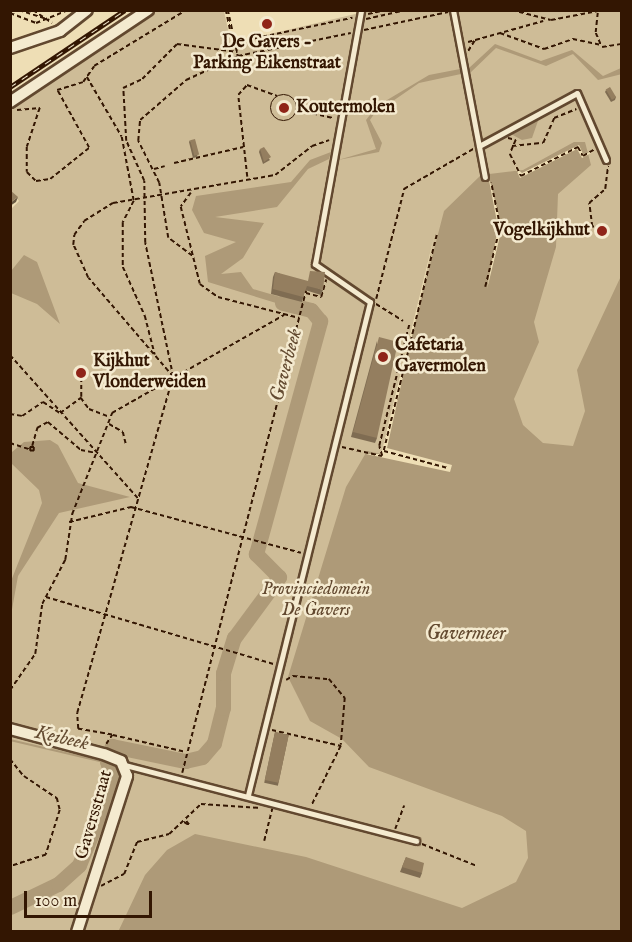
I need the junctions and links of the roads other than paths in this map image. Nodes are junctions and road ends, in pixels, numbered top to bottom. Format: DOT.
graph roads {
  1 [pos="87,10"];
  2 [pos="148,10"];
  3 [pos="453,11"];
  4 [pos="359,14"];
  5 [pos="10,48"];
  6 [pos="10,102"];
  7 [pos="479,146"];
  8 [pos="606,160"];
  9 [pos="488,176"];
  10 [pos="10,729"];
  11 [pos="125,765"];
  12 [pos="248,795"];
  13 [pos="416,841"];
  14 [pos="77,932"];
  1 -- 5 [label="street"];
  2 -- 6 [label="street"];
  3 -- 7 [label="lane"];
  4 -- 12 [label="lane"];
  7 -- 8 [label="lane"];
  7 -- 9 [label="lane"];
  10 -- 11 [label="street, Gaversstraat"];
  11 -- 12 [label="lane"];
  11 -- 14 [label="street, Gaversstraat"];
  12 -- 13 [label="lane"];
}
